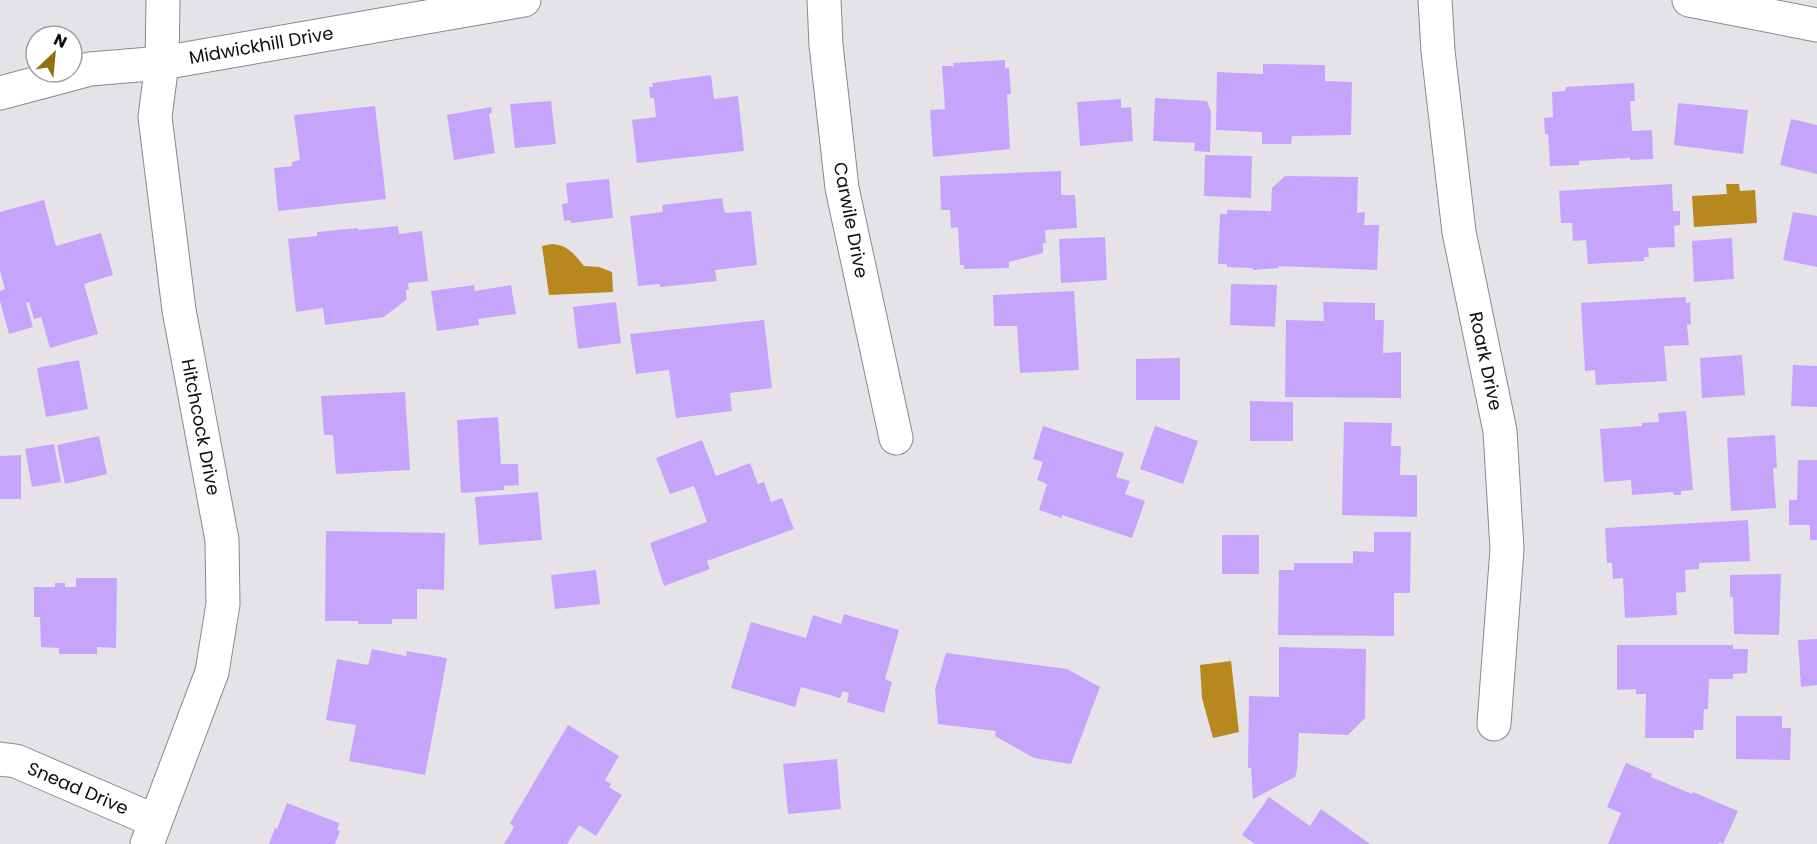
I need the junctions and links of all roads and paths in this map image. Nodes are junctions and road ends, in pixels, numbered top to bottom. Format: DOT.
graph roads {
  1 [pos="163,0"];
  2 [pos="524,0"];
  3 [pos="824,0"];
  4 [pos="1435,0"];
  5 [pos="1689,0"];
  6 [pos="1817,25"];
  7 [pos="162,63"];
  8 [pos="0,93"];
  9 [pos="896,438"];
  10 [pos="1494,723"];
  11 [pos="0,759"];
  12 [pos="151,832"];
  1 -- 7 [label="street, Hitchcock Drive"];
  2 -- 7 [label="street, Midwickhill Drive"];
  3 -- 9 [label="street, Carwile Drive"];
  4 -- 10 [label="street, Roark Drive"];
  5 -- 6 [label="street"];
  7 -- 8 [label="street, Midwickhill Drive"];
  7 -- 12 [label="street, Hitchcock Drive"];
  11 -- 12 [label="street, Snead Drive"];
}
